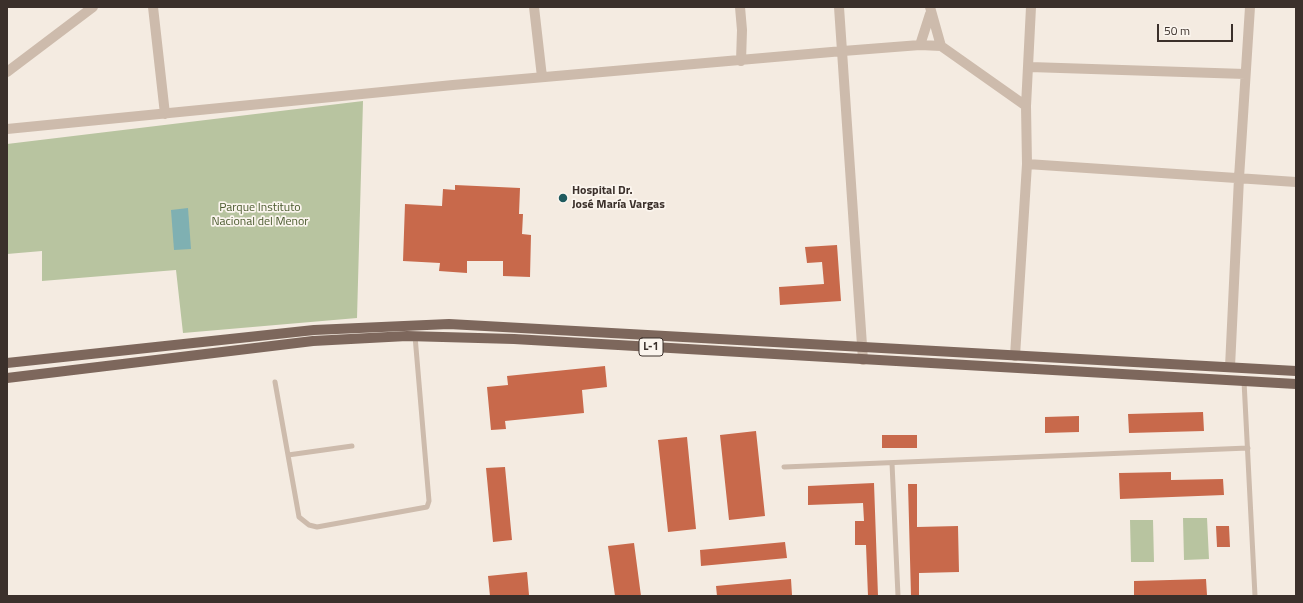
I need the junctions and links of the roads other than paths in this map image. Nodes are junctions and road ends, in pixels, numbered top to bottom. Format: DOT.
graph roads {
  1 [pos="94,7"];
  2 [pos="153,7"];
  3 [pos="534,7"];
  4 [pos="740,7"];
  5 [pos="839,7"];
  6 [pos="1031,7"];
  7 [pos="1250,7"];
  8 [pos="930,11"];
  9 [pos="920,44"];
  10 [pos="941,46"];
  11 [pos="844,51"];
  12 [pos="741,61"];
  13 [pos="1030,66"];
  14 [pos="7,72"];
  15 [pos="1245,74"];
  16 [pos="542,78"];
  17 [pos="1026,106"];
  18 [pos="165,114"];
  19 [pos="7,129"];
  20 [pos="1027,164"];
  21 [pos="1238,178"];
  22 [pos="1296,182"];
  23 [pos="415,336"];
  24 [pos="862,346"];
  25 [pos="1015,356"];
  26 [pos="863,360"];
  27 [pos="7,363"];
  28 [pos="1230,366"];
  29 [pos="1296,371"];
  30 [pos="7,378"];
  31 [pos="1244,381"];
  32 [pos="275,382"];
  33 [pos="1296,384"];
  34 [pos="352,446"];
  35 [pos="1248,448"];
  36 [pos="288,455"];
  37 [pos="892,463"];
  38 [pos="784,468"];
  39 [pos="898,596"];
  40 [pos="1255,596"];
  1 -- 14 [label="street"];
  2 -- 18 [label="street"];
  3 -- 16 [label="street"];
  4 -- 12 [label="street"];
  5 -- 11 [label="street"];
  6 -- 13 [label="street"];
  7 -- 15 [label="street"];
  8 -- 9 [label="street"];
  8 -- 10 [label="street"];
  9 -- 10 [label="street"];
  9 -- 11 [label="street"];
  10 -- 17 [label="street"];
  11 -- 12 [label="street"];
  11 -- 24 [label="street"];
  12 -- 16 [label="street"];
  13 -- 15 [label="street"];
  13 -- 17 [label="street"];
  15 -- 21 [label="street"];
  16 -- 18 [label="street"];
  17 -- 20 [label="street"];
  18 -- 19 [label="street"];
  20 -- 21 [label="street"];
  20 -- 25 [label="street"];
  21 -- 22 [label="street"];
  21 -- 28 [label="street"];
  23 -- 26 [label="main road, L-1"];
  23 -- 30 [label="main road, L-1"];
  23 -- 36 [label="lane"];
  24 -- 25 [label="main road, L-1"];
  24 -- 26 [label="street"];
  24 -- 27 [label="main road, L-1"];
  25 -- 28 [label="main road, L-1"];
  26 -- 31 [label="main road, L-1"];
  28 -- 29 [label="main road, L-1"];
  31 -- 33 [label="main road, L-1"];
  31 -- 35 [label="lane"];
  32 -- 36 [label="lane"];
  34 -- 36 [label="lane"];
  35 -- 37 [label="lane"];
  35 -- 40 [label="lane"];
  37 -- 38 [label="lane"];
  37 -- 39 [label="lane"];
}
